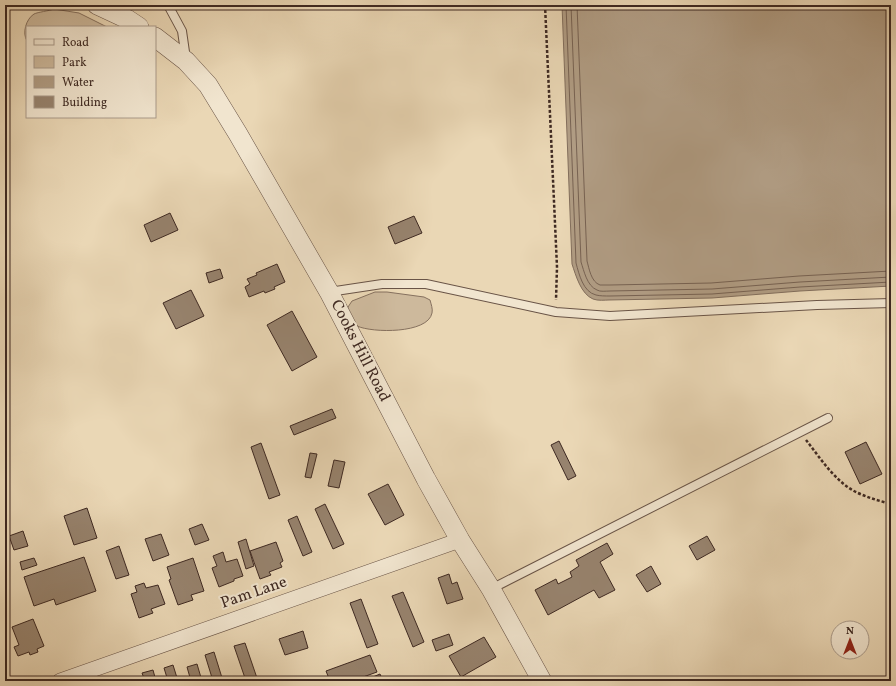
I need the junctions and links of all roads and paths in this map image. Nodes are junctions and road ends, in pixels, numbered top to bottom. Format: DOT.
graph roads {
  1 [pos="97,5"];
  2 [pos="168,5"];
  3 [pos="545,5"];
  4 [pos="138,26"];
  5 [pos="156,38"];
  6 [pos="186,61"];
  7 [pos="329,292"];
  8 [pos="891,303"];
  9 [pos="556,312"];
  10 [pos="828,418"];
  11 [pos="800,432"];
  12 [pos="891,504"];
  13 [pos="460,540"];
  14 [pos="491,589"];
  15 [pos="60,681"];
  16 [pos="542,681"];
  1 -- 4 [label="street"];
  2 -- 6 [label="lane"];
  3 -- 9 [label="path"];
  5 -- 6 [label="street, Cooks Hill Road"];
  6 -- 7 [label="street, Cooks Hill Road"];
  7 -- 9 [label="lane"];
  7 -- 13 [label="street, Cooks Hill Road"];
  8 -- 9 [label="lane"];
  10 -- 11 [label="lane"];
  11 -- 12 [label="path"];
  11 -- 14 [label="lane"];
  13 -- 14 [label="street, Cooks Hill Road"];
  13 -- 15 [label="street, Pam Lane"];
  14 -- 16 [label="street, Cooks Hill Road"];
}
